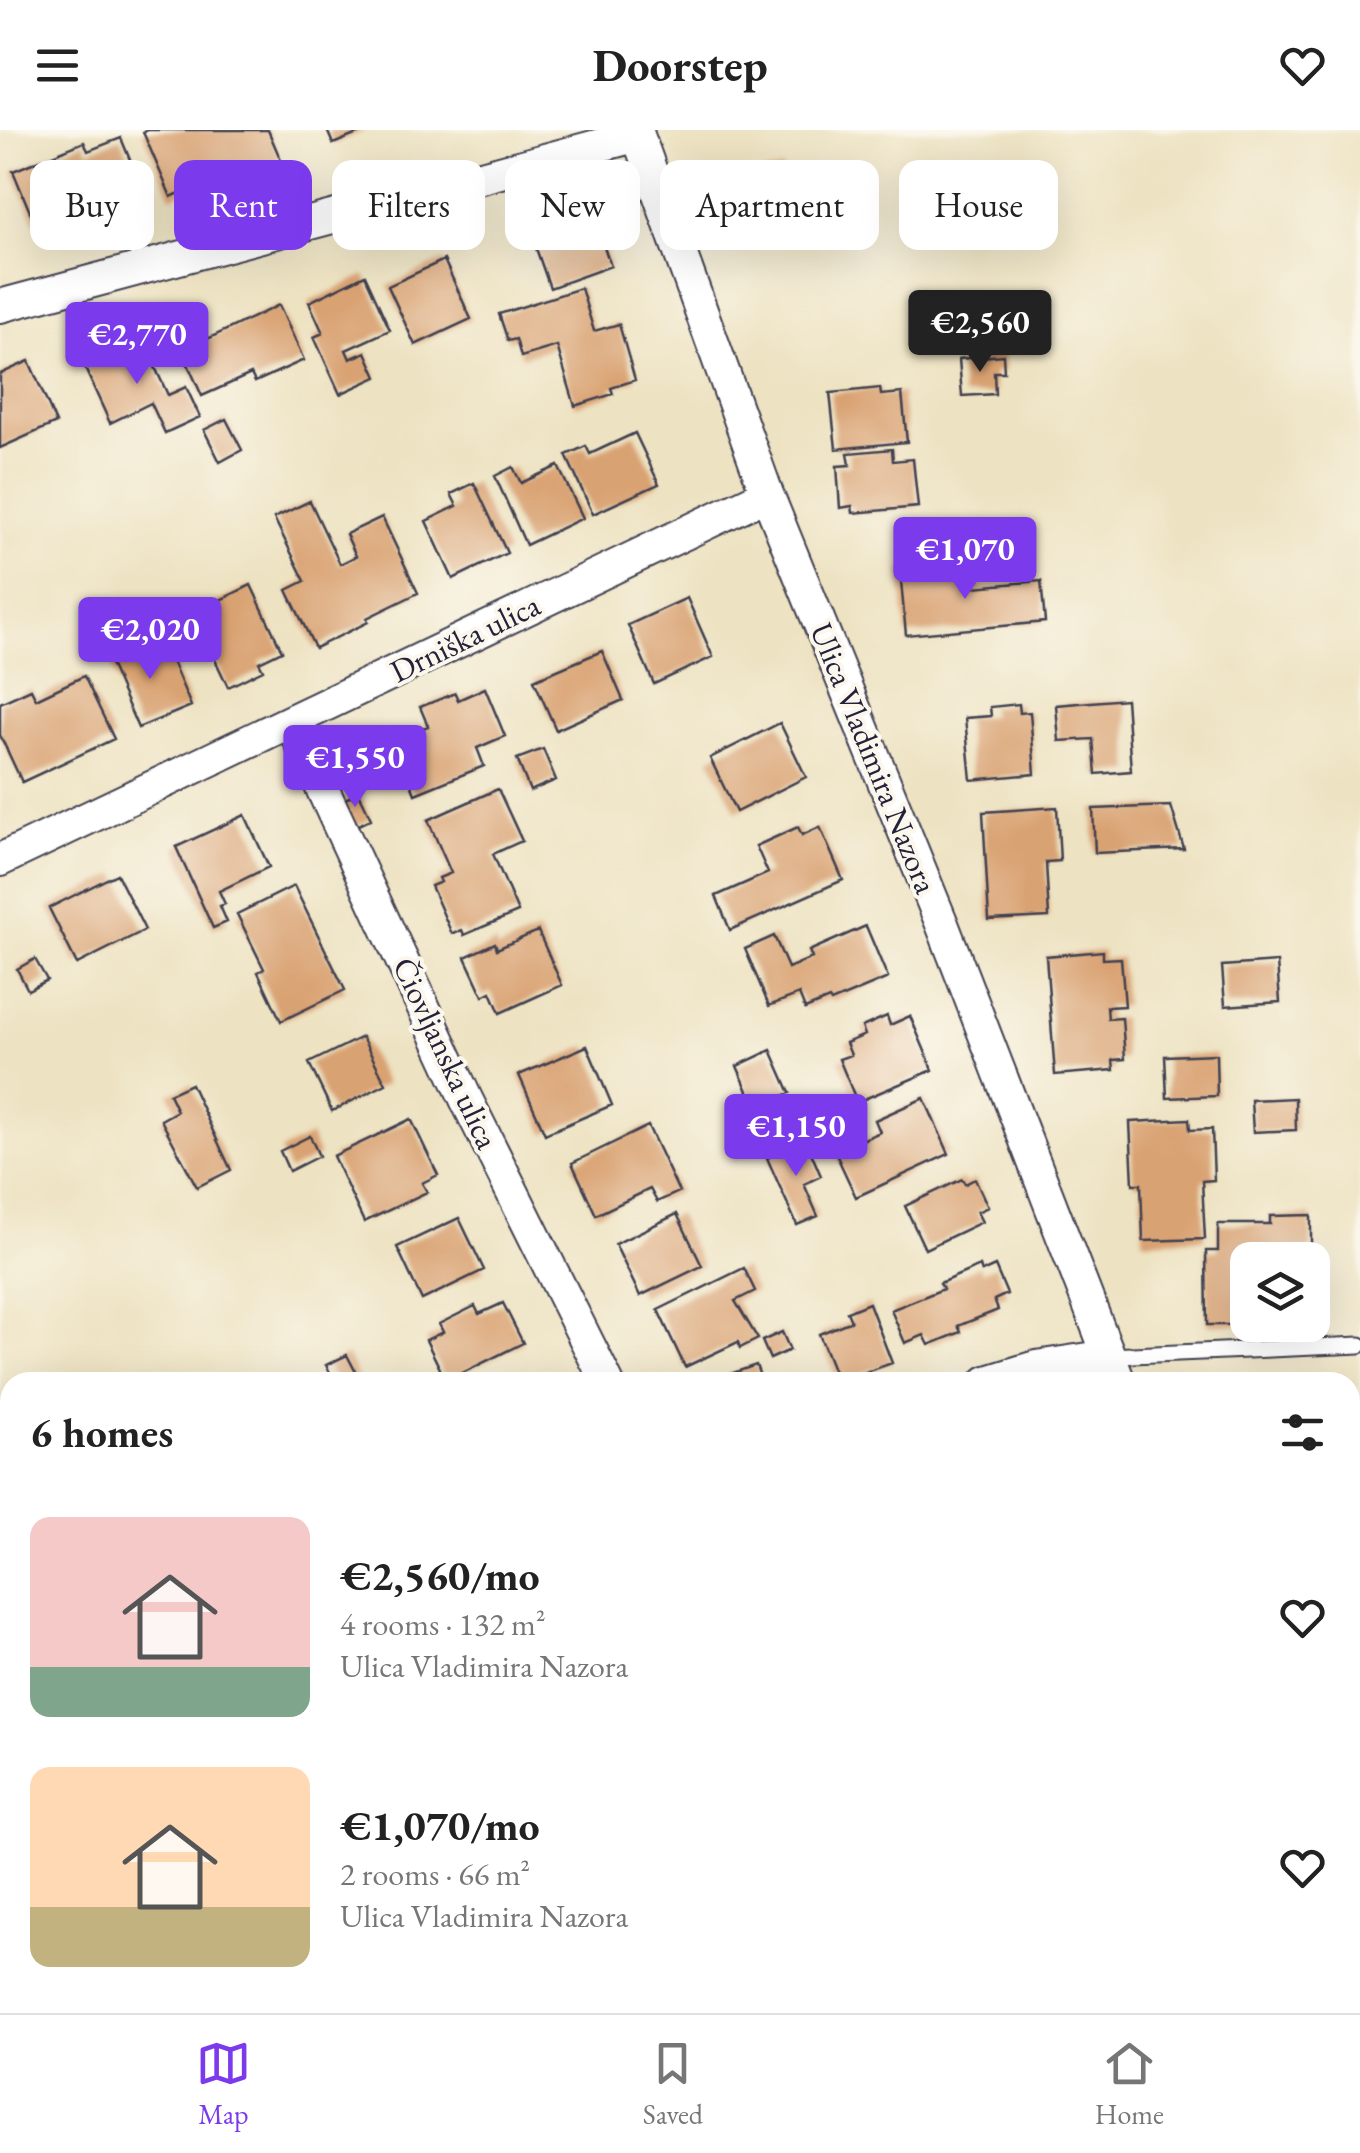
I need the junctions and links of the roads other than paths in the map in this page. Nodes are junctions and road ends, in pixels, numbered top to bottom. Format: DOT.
graph roads {
  1 [pos="637,132"];
  2 [pos="0,306"];
  3 [pos="767,494"];
  4 [pos="291,722"];
  5 [pos="0,860"];
  6 [pos="1360,1344"];
  7 [pos="1114,1369"];
  8 [pos="602,1372"];
  9 [pos="1018,1372"];
  1 -- 2 [label="street"];
  1 -- 3 [label="street, Ulica Vladimira Nazora"];
  3 -- 4 [label="street, Drniška ulica"];
  3 -- 7 [label="street, Ulica Vladimira Nazora"];
  4 -- 5 [label="street, Drniška ulica"];
  4 -- 8 [label="street, Čiovljanska ulica"];
  6 -- 7 [label="lane"];
  7 -- 9 [label="street"];
}
